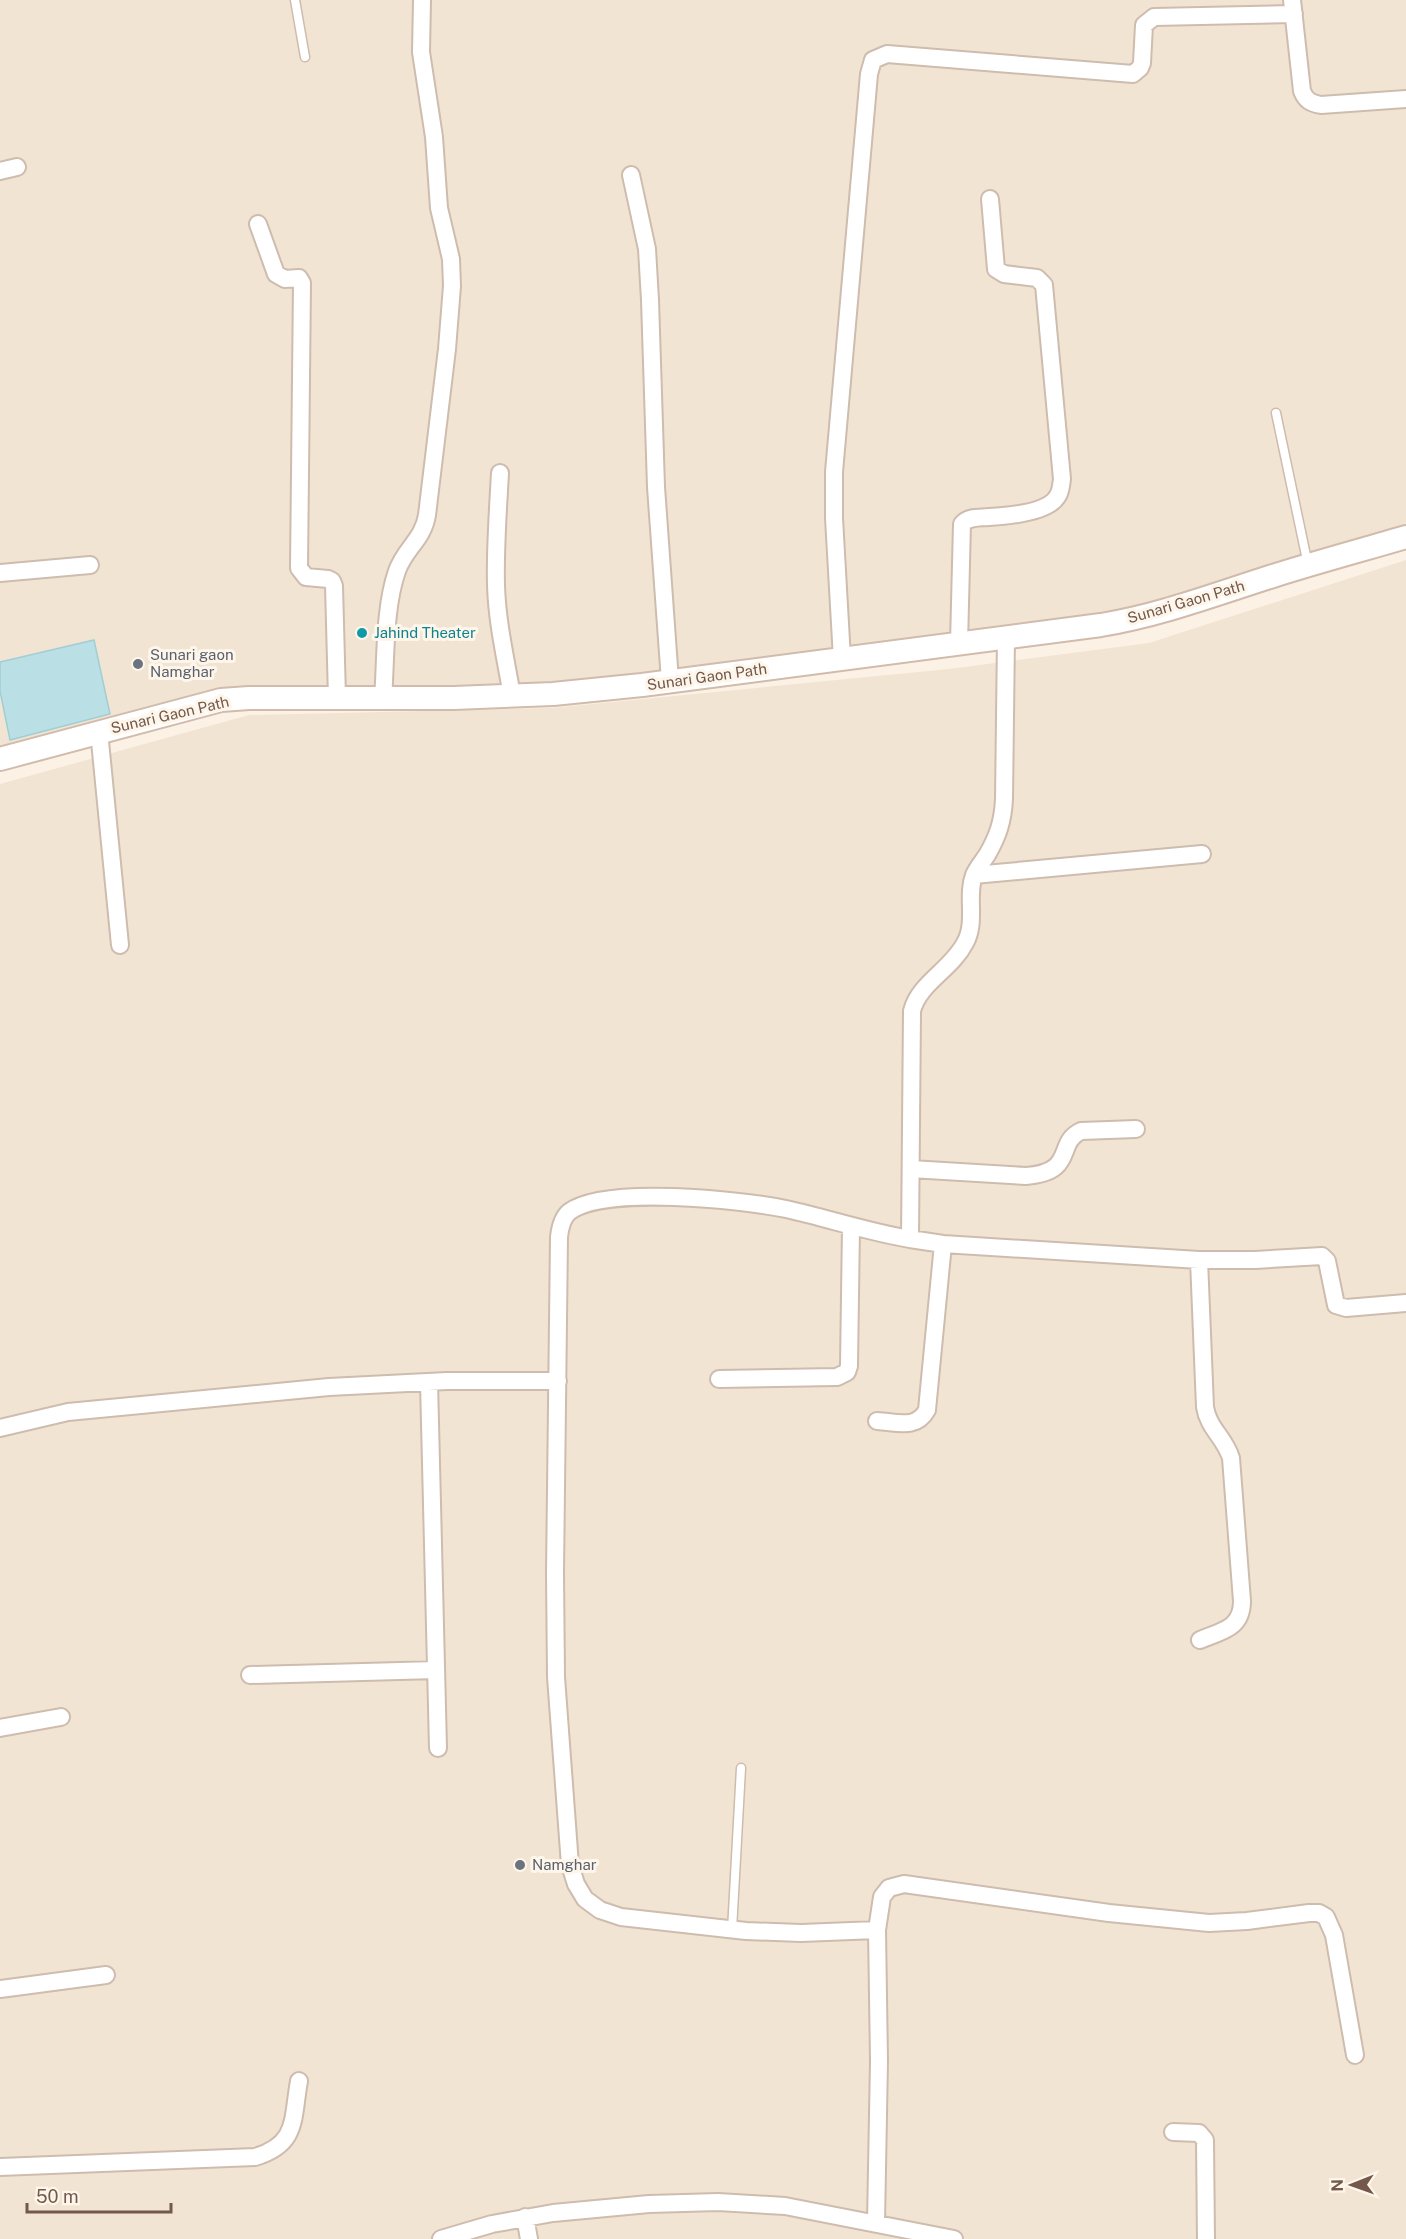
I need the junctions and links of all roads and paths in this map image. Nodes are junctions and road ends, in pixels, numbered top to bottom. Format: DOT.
graph roads {
  1 [pos="295,0"];
  2 [pos="422,0"];
  3 [pos="1293,7"];
  4 [pos="305,57"];
  5 [pos="1406,99"];
  6 [pos="17,167"];
  7 [pos="0,171"];
  8 [pos="631,175"];
  9 [pos="990,199"];
  10 [pos="258,224"];
  11 [pos="1276,413"];
  12 [pos="500,473"];
  13 [pos="1406,537"];
  14 [pos="90,565"];
  15 [pos="1308,566"];
  16 [pos="0,573"];
  17 [pos="1006,637"];
  18 [pos="959,643"];
  19 [pos="842,659"];
  20 [pos="670,681"];
  21 [pos="512,696"];
  22 [pos="337,698"];
  23 [pos="383,699"];
  24 [pos="99,731"];
  25 [pos="0,759"];
  26 [pos="1202,854"];
  27 [pos="974,875"];
  28 [pos="120,945"];
  29 [pos="1136,1129"];
  30 [pos="911,1168"];
  31 [pos="851,1227"];
  32 [pos="910,1239"];
  33 [pos="943,1244"];
  34 [pos="1199,1260"];
  35 [pos="1406,1303"];
  36 [pos="719,1379"];
  37 [pos="429,1382"];
  38 [pos="558,1382"];
  39 [pos="877,1421"];
  40 [pos="0,1428"];
  41 [pos="1200,1640"];
  42 [pos="436,1670"];
  43 [pos="250,1676"];
  44 [pos="61,1717"];
  45 [pos="0,1728"];
  46 [pos="438,1749"];
  47 [pos="741,1768"];
  48 [pos="732,1929"];
  49 [pos="877,1930"];
  50 [pos="105,1975"];
  51 [pos="0,1989"];
  52 [pos="1355,2055"];
  53 [pos="299,2081"];
  54 [pos="1173,2132"];
  55 [pos="0,2167"];
  56 [pos="525,2217"];
  57 [pos="876,2222"];
  58 [pos="441,2239"];
  59 [pos="529,2239"];
  60 [pos="954,2239"];
  61 [pos="1206,2239"];
  1 -- 4 [label="lane"];
  2 -- 23 [label="street"];
  3 -- 5 [label="street"];
  3 -- 19 [label="street"];
  6 -- 7 [label="street"];
  8 -- 20 [label="street"];
  9 -- 18 [label="street"];
  10 -- 22 [label="street"];
  11 -- 15 [label="lane"];
  12 -- 21 [label="street"];
  13 -- 15 [label="street, Sunari Gaon Path"];
  14 -- 16 [label="street"];
  15 -- 17 [label="street, Sunari Gaon Path"];
  17 -- 18 [label="street, Sunari Gaon Path"];
  17 -- 27 [label="street"];
  18 -- 19 [label="street, Sunari Gaon Path"];
  19 -- 20 [label="street, Sunari Gaon Path"];
  20 -- 21 [label="street, Sunari Gaon Path"];
  21 -- 23 [label="street, Sunari Gaon Path"];
  22 -- 23 [label="street, Sunari Gaon Path"];
  22 -- 24 [label="street, Sunari Gaon Path"];
  24 -- 25 [label="street, Sunari Gaon Path"];
  24 -- 28 [label="street"];
  26 -- 27 [label="street"];
  27 -- 30 [label="street"];
  29 -- 30 [label="street"];
  30 -- 32 [label="street"];
  31 -- 32 [label="street"];
  31 -- 36 [label="street"];
  31 -- 38 [label="street"];
  32 -- 33 [label="street"];
  33 -- 34 [label="street"];
  33 -- 39 [label="street"];
  34 -- 35 [label="street"];
  34 -- 41 [label="street"];
  37 -- 38 [label="street"];
  37 -- 40 [label="street"];
  37 -- 42 [label="street"];
  38 -- 48 [label="street"];
  42 -- 43 [label="street"];
  42 -- 46 [label="street"];
  44 -- 45 [label="street"];
  47 -- 48 [label="lane"];
  48 -- 49 [label="street"];
  49 -- 52 [label="street"];
  49 -- 57 [label="street"];
  50 -- 51 [label="street"];
  53 -- 55 [label="street"];
  54 -- 61 [label="street"];
  56 -- 57 [label="street"];
  56 -- 58 [label="street"];
  56 -- 59 [label="street"];
  57 -- 60 [label="street"];
}
